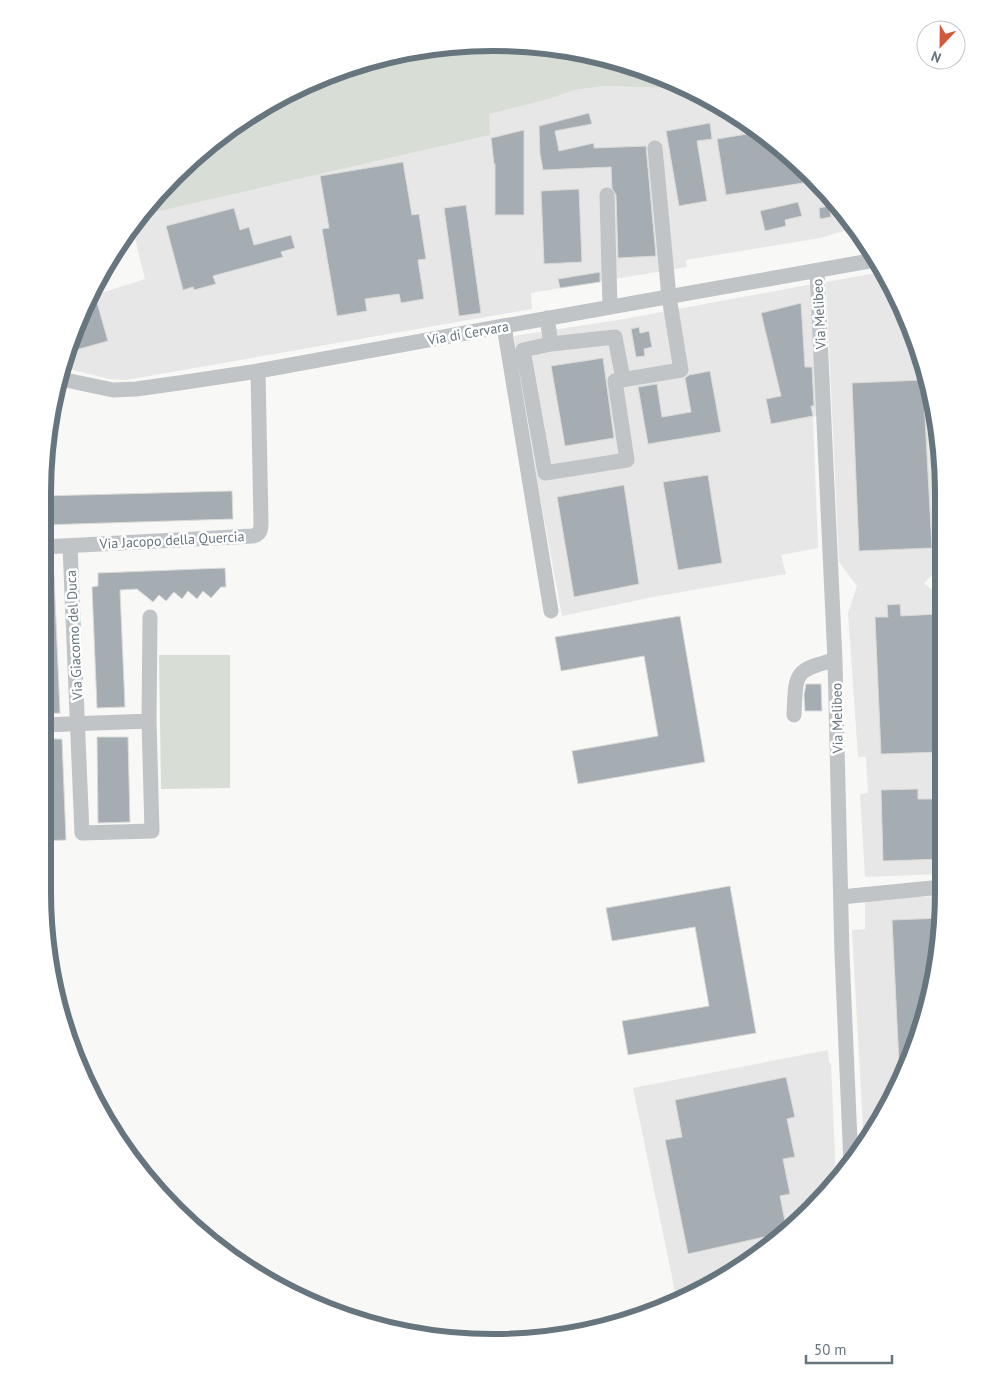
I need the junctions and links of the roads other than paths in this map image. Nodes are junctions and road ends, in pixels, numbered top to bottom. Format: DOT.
graph roads {
  1 [pos="655,148"];
  2 [pos="607,195"];
  3 [pos="869,261"];
  4 [pos="817,271"];
  5 [pos="669,297"];
  6 [pos="610,307"];
  7 [pos="547,318"];
  8 [pos="504,326"];
  9 [pos="551,344"];
  10 [pos="258,371"];
  11 [pos="622,379"];
  12 [pos="66,380"];
  13 [pos="70,546"];
  14 [pos="51,547"];
  15 [pos="551,611"];
  16 [pos="150,616"];
  17 [pos="836,660"];
  18 [pos="794,715"];
  19 [pos="149,721"];
  20 [pos="78,723"];
  21 [pos="51,724"];
  22 [pos="935,888"];
  23 [pos="840,896"];
  24 [pos="850,1151"];
  1 -- 5 [label="street"];
  2 -- 6 [label="street"];
  3 -- 4 [label="street, Via di Cervara"];
  4 -- 5 [label="street, Via di Cervara"];
  4 -- 17 [label="street, Via Melibeo"];
  5 -- 6 [label="street, Via di Cervara"];
  5 -- 11 [label="street"];
  6 -- 7 [label="street, Via di Cervara"];
  7 -- 8 [label="street, Via di Cervara"];
  7 -- 9 [label="street"];
  8 -- 10 [label="street, Via di Cervara"];
  8 -- 15 [label="street"];
  9 -- 11 [label="street"];
  9 -- 11 [label="street"];
  10 -- 12 [label="street, Via di Cervara"];
  10 -- 13 [label="street, Via Jacopo della Quercia"];
  13 -- 14 [label="street, Via Jacopo della Quercia"];
  13 -- 20 [label="street, Via Giacomo del Duca"];
  16 -- 19 [label="street, Via Giacomo del Duca"];
  17 -- 18 [label="street"];
  17 -- 23 [label="street, Via Melibeo"];
  19 -- 20 [label="street"];
  19 -- 20 [label="street, Via Giacomo del Duca"];
  20 -- 21 [label="street"];
  22 -- 23 [label="street"];
  23 -- 24 [label="street, Via Melibeo"];
}
